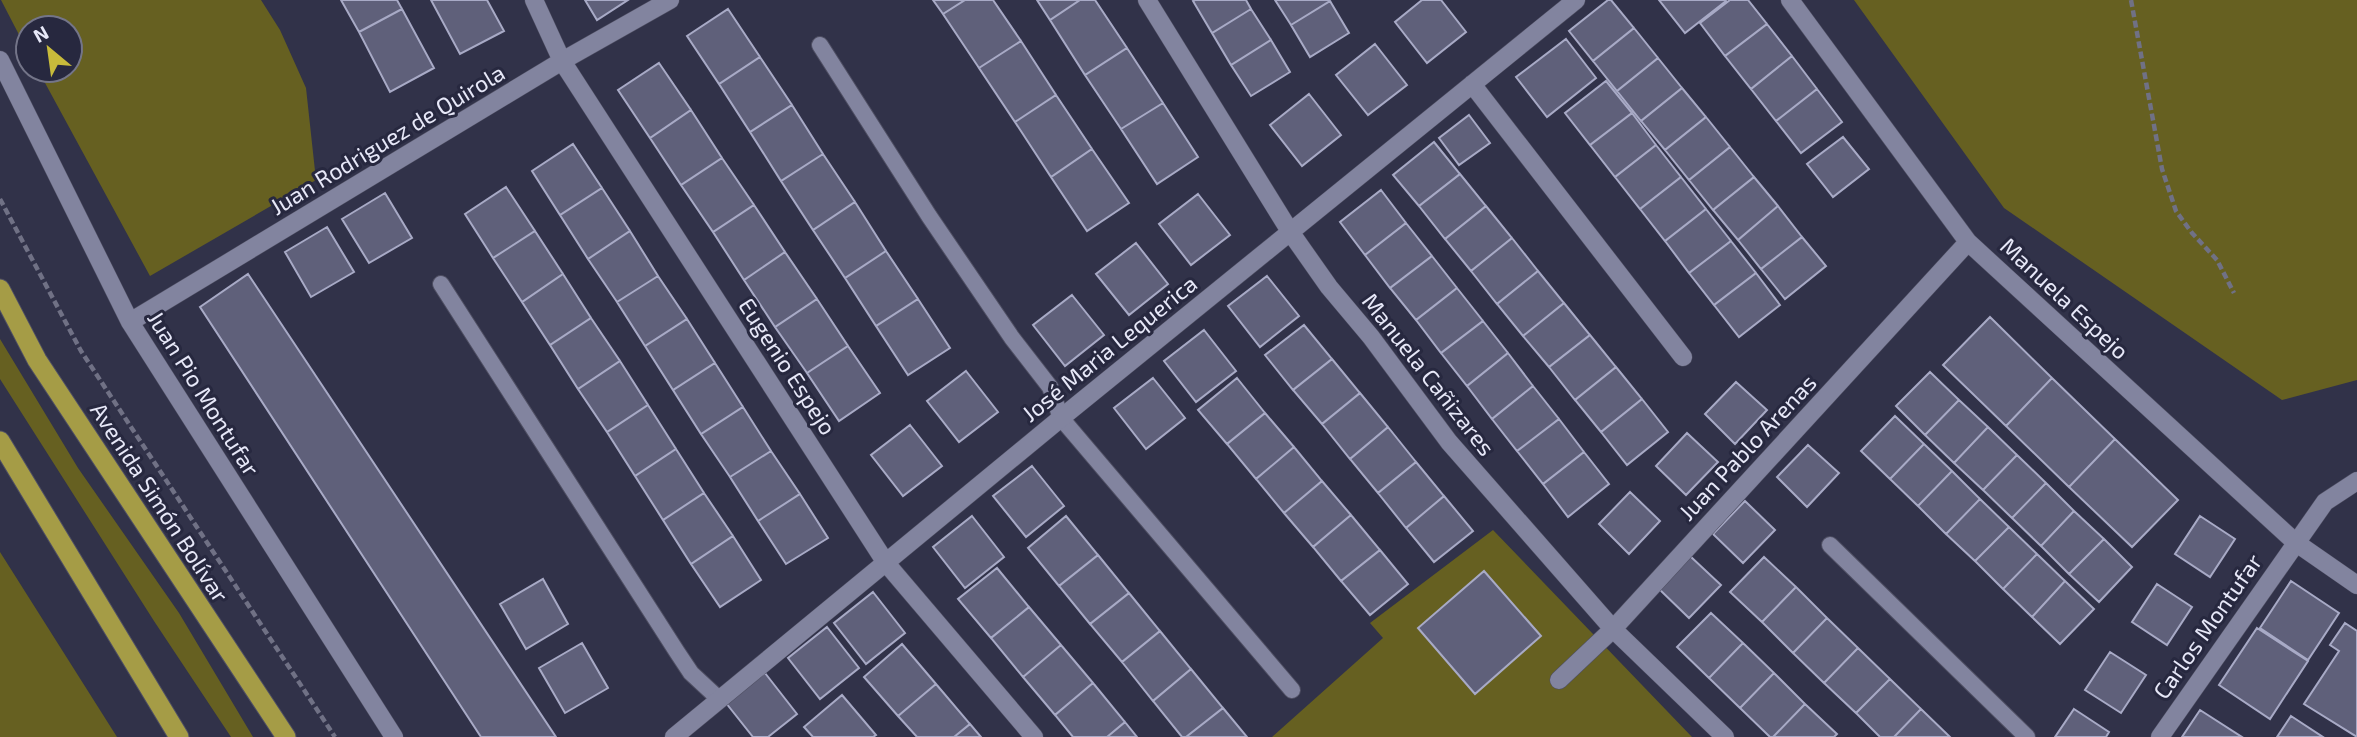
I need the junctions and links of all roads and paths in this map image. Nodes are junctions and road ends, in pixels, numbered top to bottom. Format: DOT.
graph roads {
  1 [pos="534,0"];
  2 [pos="670,0"];
  3 [pos="1147,0"];
  4 [pos="1576,0"];
  5 [pos="1790,0"];
  6 [pos="2132,0"];
  7 [pos="820,45"];
  8 [pos="0,60"];
  9 [pos="562,61"];
  10 [pos="1472,84"];
  11 [pos="0,199"];
  12 [pos="1291,233"];
  13 [pos="1968,242"];
  14 [pos="441,284"];
  15 [pos="0,289"];
  16 [pos="2234,293"];
  17 [pos="130,322"];
  18 [pos="1683,357"];
  19 [pos="1061,418"];
  20 [pos="0,441"];
  21 [pos="2357,481"];
  22 [pos="2295,542"];
  23 [pos="1830,545"];
  24 [pos="886,563"];
  25 [pos="2357,585"];
  26 [pos="1613,629"];
  27 [pos="1559,680"];
  28 [pos="1292,690"];
  29 [pos="719,699"];
  30 [pos="680,735"];
  31 [pos="179,737"];
  32 [pos="286,737"];
  33 [pos="335,737"];
  34 [pos="394,737"];
  35 [pos="1034,737"];
  36 [pos="1725,737"];
  37 [pos="2027,737"];
  38 [pos="2160,737"];
  1 -- 9 [label="street, Eugenio Espejo"];
  2 -- 9 [label="street, Juan Rodriguez de Quirola"];
  3 -- 12 [label="street, Manuela Cañizares"];
  4 -- 10 [label="street, José Maria Lequerica"];
  5 -- 13 [label="street, Manuela Espejo"];
  6 -- 16 [label="path"];
  7 -- 19 [label="lane"];
  8 -- 17 [label="street, Juan Pio Montufar"];
  9 -- 17 [label="street, Juan Rodriguez de Quirola"];
  9 -- 24 [label="street, Eugenio Espejo"];
  10 -- 12 [label="street, José Maria Lequerica"];
  10 -- 18 [label="street"];
  11 -- 33 [label="path"];
  12 -- 19 [label="street, José Maria Lequerica"];
  12 -- 26 [label="street, Manuela Cañizares"];
  13 -- 22 [label="street, Manuela Espejo"];
  13 -- 26 [label="street, Juan Pablo Arenas"];
  14 -- 29 [label="lane"];
  15 -- 32 [label="highway, Avenida Simón Bolívar"];
  17 -- 34 [label="street, Juan Pio Montufar"];
  19 -- 24 [label="street, José Maria Lequerica"];
  19 -- 28 [label="lane"];
  20 -- 31 [label="highway"];
  21 -- 22 [label="street, Carlos Montufar"];
  22 -- 25 [label="street, Manuela Espejo"];
  22 -- 38 [label="street, Carlos Montufar"];
  23 -- 37 [label="lane"];
  24 -- 29 [label="street, José Maria Lequerica"];
  24 -- 35 [label="street, Eugenio Espejo"];
  26 -- 27 [label="street, Juan Pablo Arenas"];
  26 -- 36 [label="street, Manuela Cañizares"];
  29 -- 30 [label="street, José Maria Lequerica"];
}
